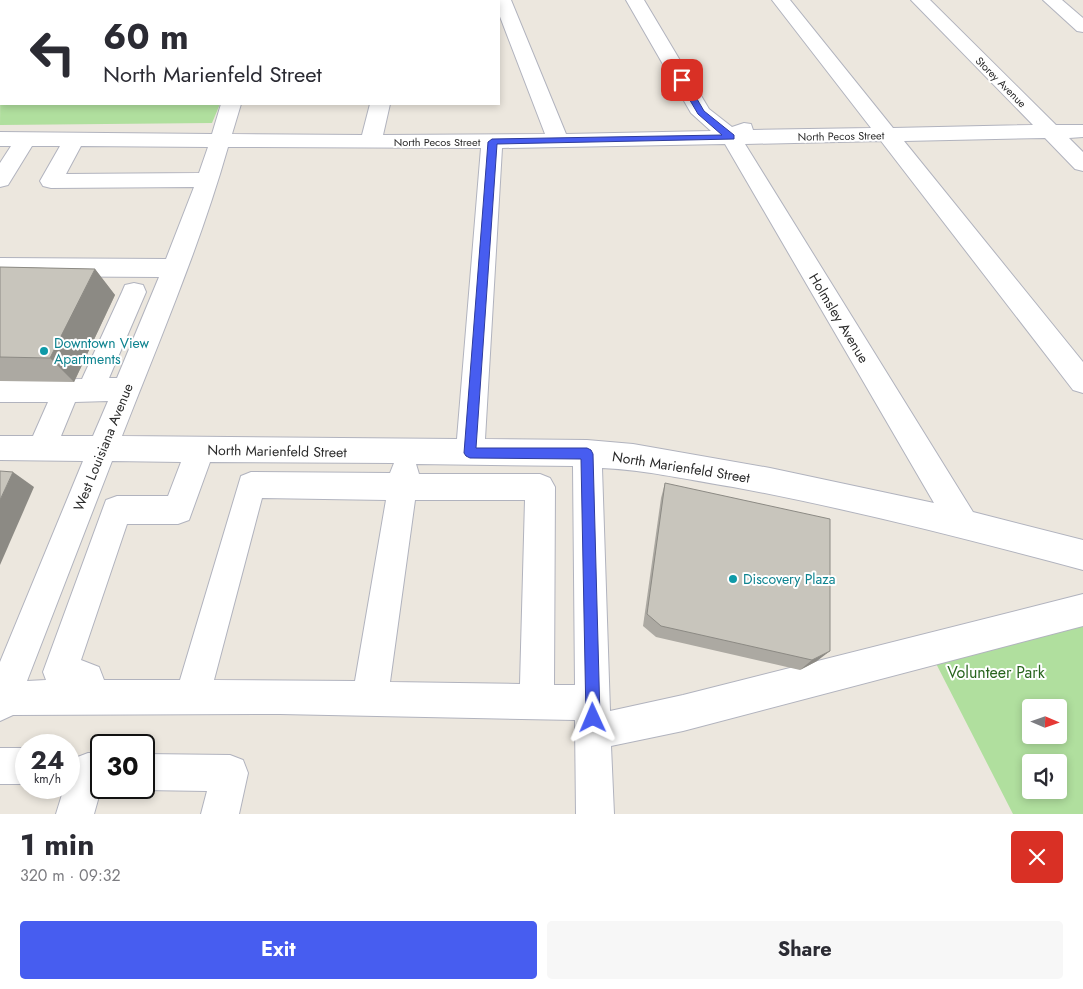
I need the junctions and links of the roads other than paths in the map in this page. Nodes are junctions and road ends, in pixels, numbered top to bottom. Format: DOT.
graph roads {
  1 [pos="502,0"];
  2 [pos="635,0"];
  3 [pos="781,0"];
  4 [pos="920,0"];
  5 [pos="1052,0"];
  6 [pos="1083,27"];
  7 [pos="231,105"];
  8 [pos="380,105"];
  9 [pos="756,121"];
  10 [pos="1083,131"];
  11 [pos="1050,132"];
  12 [pos="887,135"];
  13 [pos="731,137"];
  14 [pos="0,139"];
  15 [pos="74,139"];
  16 [pos="221,140"];
  17 [pos="558,140"];
  18 [pos="371,141"];
  19 [pos="492,142"];
  20 [pos="14,149"];
  21 [pos="1083,164"];
  22 [pos="0,180"];
  23 [pos="208,180"];
  24 [pos="0,267"];
  25 [pos="133,280"];
  26 [pos="170,280"];
  27 [pos="1083,382"];
  28 [pos="126,389"];
  29 [pos="78,390"];
  30 [pos="0,391"];
  31 [pos="0,448"];
  32 [pos="42,449"];
  33 [pos="103,449"];
  34 [pos="200,450"];
  35 [pos="408,452"];
  36 [pos="470,453"];
  37 [pos="587,454"];
  38 [pos="403,487"];
  39 [pos="963,524"];
  40 [pos="1083,555"];
  41 [pos="1083,610"];
  42 [pos="82,698"];
  43 [pos="192,698"];
  44 [pos="370,698"];
  45 [pos="1,701"];
  46 [pos="537,701"];
  47 [pos="593,718"];
  48 [pos="0,766"];
  49 [pos="15,766"];
  50 [pos="86,770"];
  51 [pos="155,772"];
  52 [pos="75,814"];
  53 [pos="220,814"];
  54 [pos="595,814"];
  1 -- 17 [label="street"];
  2 -- 13 [label="street"];
  3 -- 12 [label="street"];
  4 -- 11 [label="street, Storey Avenue"];
  5 -- 6 [label="street"];
  7 -- 16 [label="street, West Louisiana Avenue"];
  8 -- 18 [label="street"];
  9 -- 13 [label="street"];
  10 -- 11 [label="street, North Pecos Street"];
  11 -- 12 [label="street, North Pecos Street"];
  11 -- 21 [label="street, Storey Avenue"];
  12 -- 13 [label="street, North Pecos Street"];
  12 -- 27 [label="street"];
  13 -- 17 [label="street, North Pecos Street"];
  13 -- 39 [label="street, Holmsley Avenue"];
  14 -- 20 [label="street, North Pecos Street"];
  15 -- 16 [label="street, North Pecos Street"];
  15 -- 20 [label="street, North Pecos Street"];
  15 -- 23 [label="street"];
  16 -- 18 [label="street, North Pecos Street"];
  16 -- 23 [label="street, West Louisiana Avenue"];
  17 -- 19 [label="street, North Pecos Street"];
  18 -- 19 [label="street, North Pecos Street"];
  19 -- 36 [label="street"];
  20 -- 22 [label="street"];
  23 -- 26 [label="street, West Louisiana Avenue"];
  24 -- 25 [label="street"];
  25 -- 26 [label="street"];
  25 -- 29 [label="street"];
  26 -- 28 [label="street, West Louisiana Avenue"];
  28 -- 29 [label="street"];
  28 -- 33 [label="street, West Louisiana Avenue"];
  29 -- 30 [label="street"];
  29 -- 32 [label="street"];
  31 -- 32 [label="street, North Marienfeld Street"];
  32 -- 33 [label="street, North Marienfeld Street"];
  33 -- 34 [label="street, North Marienfeld Street"];
  33 -- 45 [label="street, West Louisiana Avenue"];
  34 -- 35 [label="street, North Marienfeld Street"];
  34 -- 42 [label="street"];
  35 -- 36 [label="street, North Marienfeld Street"];
  35 -- 38 [label="street"];
  36 -- 37 [label="street, North Marienfeld Street"];
  37 -- 39 [label="street, North Marienfeld Street"];
  37 -- 47 [label="street"];
  38 -- 43 [label="street"];
  38 -- 44 [label="street"];
  38 -- 46 [label="street"];
  39 -- 40 [label="street, North Marienfeld Street"];
  41 -- 47 [label="street"];
  42 -- 43 [label="street"];
  42 -- 45 [label="street"];
  43 -- 44 [label="street"];
  44 -- 46 [label="street"];
  46 -- 47 [label="street"];
  47 -- 54 [label="street"];
  48 -- 49 [label="street"];
  50 -- 52 [label="street"];
  51 -- 53 [label="street"];
}
